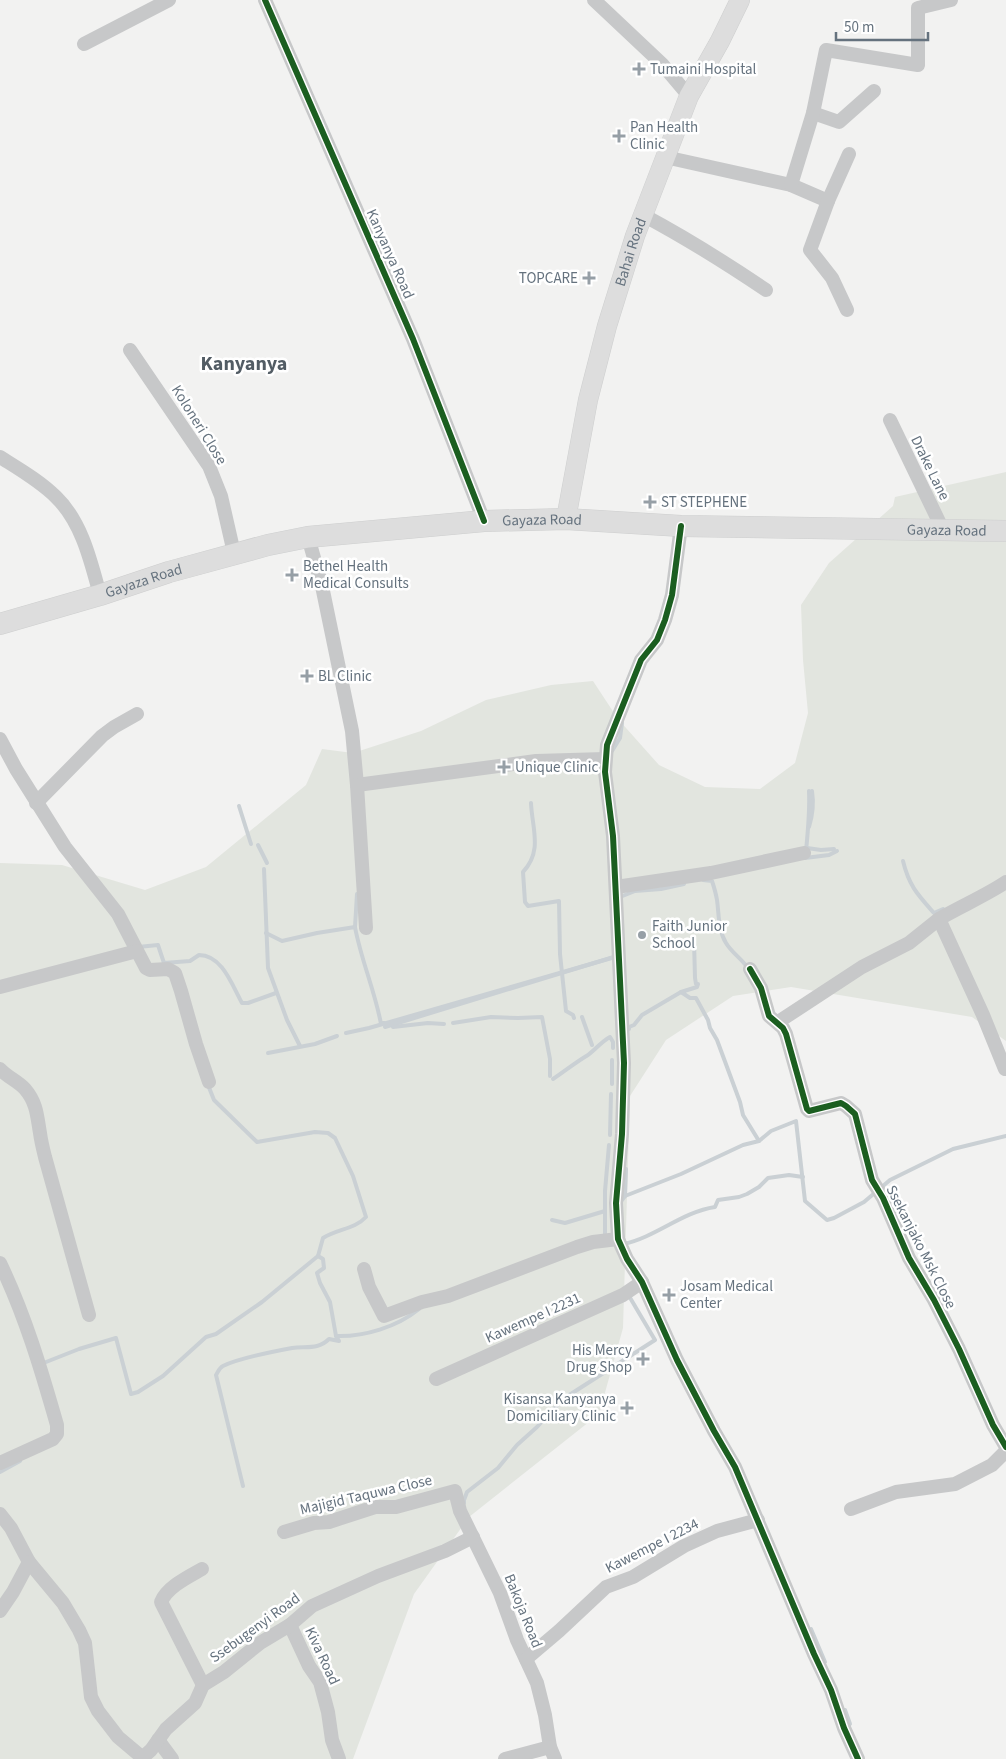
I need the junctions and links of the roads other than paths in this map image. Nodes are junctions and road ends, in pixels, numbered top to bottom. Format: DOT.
graph roads {
  1 [pos="169,0"];
  2 [pos="265,0"];
  3 [pos="594,0"];
  4 [pos="740,0"];
  5 [pos="951,0"];
  6 [pos="84,44"];
  7 [pos="874,91"];
  8 [pos="689,96"];
  9 [pos="813,113"];
  10 [pos="849,154"];
  11 [pos="665,156"];
  12 [pos="791,185"];
  13 [pos="828,201"];
  14 [pos="643,215"];
  15 [pos="766,290"];
  16 [pos="847,310"];
  17 [pos="130,350"];
  18 [pos="890,420"];
  19 [pos="0,456"];
  20 [pos="566,519"];
  21 [pos="484,521"];
  22 [pos="681,526"];
  23 [pos="942,530"];
  24 [pos="1006,531"];
  25 [pos="308,537"];
  26 [pos="234,553"];
  27 [pos="100,595"];
  28 [pos="0,624"];
  29 [pos="137,714"];
  30 [pos="0,739"];
  31 [pos="605,759"];
  32 [pos="357,785"];
  33 [pos="36,803"];
  34 [pos="804,853"];
  35 [pos="1006,882"];
  36 [pos="616,887"];
  37 [pos="939,918"];
  38 [pos="366,928"];
  39 [pos="137,951"];
  40 [pos="750,969"];
  41 [pos="0,987"];
  42 [pos="778,1022"];
  43 [pos="0,1068"];
  44 [pos="1005,1069"];
  45 [pos="210,1082"];
  46 [pos="618,1239"];
  47 [pos="0,1263"];
  48 [pos="364,1269"];
  49 [pos="642,1282"];
  50 [pos="89,1315"];
  51 [pos="436,1379"];
  52 [pos="1006,1447"];
  53 [pos="1006,1451"];
  54 [pos="0,1463"];
  55 [pos="455,1491"];
  56 [pos="851,1509"];
  57 [pos="0,1514"];
  58 [pos="758,1520"];
  59 [pos="284,1532"];
  60 [pos="473,1537"];
  61 [pos="29,1562"];
  62 [pos="202,1569"];
  63 [pos="0,1611"];
  64 [pos="290,1625"];
  65 [pos="526,1659"];
  66 [pos="203,1685"];
  67 [pos="158,1740"];
  68 [pos="553,1753"];
  69 [pos="142,1758"];
  70 [pos="172,1759"];
  71 [pos="339,1759"];
  72 [pos="506,1759"];
  73 [pos="858,1759"];
  1 -- 6 [label="street"];
  2 -- 21 [label="street, Kanyanya Road"];
  3 -- 8 [label="street"];
  4 -- 8 [label="street, Bahai Road"];
  5 -- 9 [label="street"];
  7 -- 9 [label="street"];
  8 -- 11 [label="street, Bahai Road"];
  9 -- 12 [label="street"];
  10 -- 13 [label="street"];
  11 -- 12 [label="street"];
  11 -- 14 [label="street, Bahai Road"];
  12 -- 13 [label="street"];
  13 -- 16 [label="street"];
  14 -- 15 [label="street"];
  14 -- 20 [label="street, Bahai Road"];
  17 -- 26 [label="street, Koloneri Close"];
  18 -- 23 [label="street, Drake Lane"];
  19 -- 27 [label="street"];
  20 -- 21 [label="main road, Gayaza Road"];
  20 -- 22 [label="main road, Gayaza Road"];
  21 -- 25 [label="main road, Gayaza Road"];
  22 -- 23 [label="main road, Gayaza Road"];
  22 -- 31 [label="street"];
  23 -- 24 [label="main road, Gayaza Road"];
  25 -- 26 [label="main road, Gayaza Road"];
  25 -- 32 [label="street"];
  26 -- 27 [label="main road, Gayaza Road"];
  27 -- 28 [label="main road, Gayaza Road"];
  29 -- 33 [label="street"];
  30 -- 33 [label="street"];
  31 -- 32 [label="street"];
  31 -- 36 [label="street"];
  32 -- 38 [label="street"];
  33 -- 39 [label="street"];
  34 -- 36 [label="street"];
  35 -- 37 [label="street"];
  36 -- 46 [label="street"];
  37 -- 42 [label="street"];
  37 -- 44 [label="street"];
  39 -- 41 [label="street"];
  39 -- 45 [label="street"];
  40 -- 42 [label="street"];
  42 -- 52 [label="street, Ssekanjako Msk Close"];
  43 -- 50 [label="street"];
  46 -- 48 [label="street"];
  46 -- 49 [label="street"];
  47 -- 54 [label="street"];
  49 -- 51 [label="street, Kawempe I 2231"];
  49 -- 58 [label="street"];
  53 -- 56 [label="street"];
  55 -- 59 [label="street, Majigid Taquwa Close"];
  55 -- 60 [label="street, Bakoja Road"];
  57 -- 61 [label="street"];
  58 -- 65 [label="street, Kawempe I 2234"];
  58 -- 73 [label="street"];
  60 -- 64 [label="street, Ssebugenyi Road"];
  60 -- 65 [label="street, Bakoja Road"];
  61 -- 63 [label="street"];
  61 -- 69 [label="street"];
  62 -- 66 [label="street"];
  64 -- 66 [label="street, Ssebugenyi Road"];
  64 -- 71 [label="street, Kiva Road"];
  65 -- 68 [label="street, Bakoja Road"];
  66 -- 67 [label="street, Ssebugenyi Road"];
  67 -- 69 [label="street, Ssebugenyi Road"];
  67 -- 70 [label="street"];
  68 -- 72 [label="street"];
}
